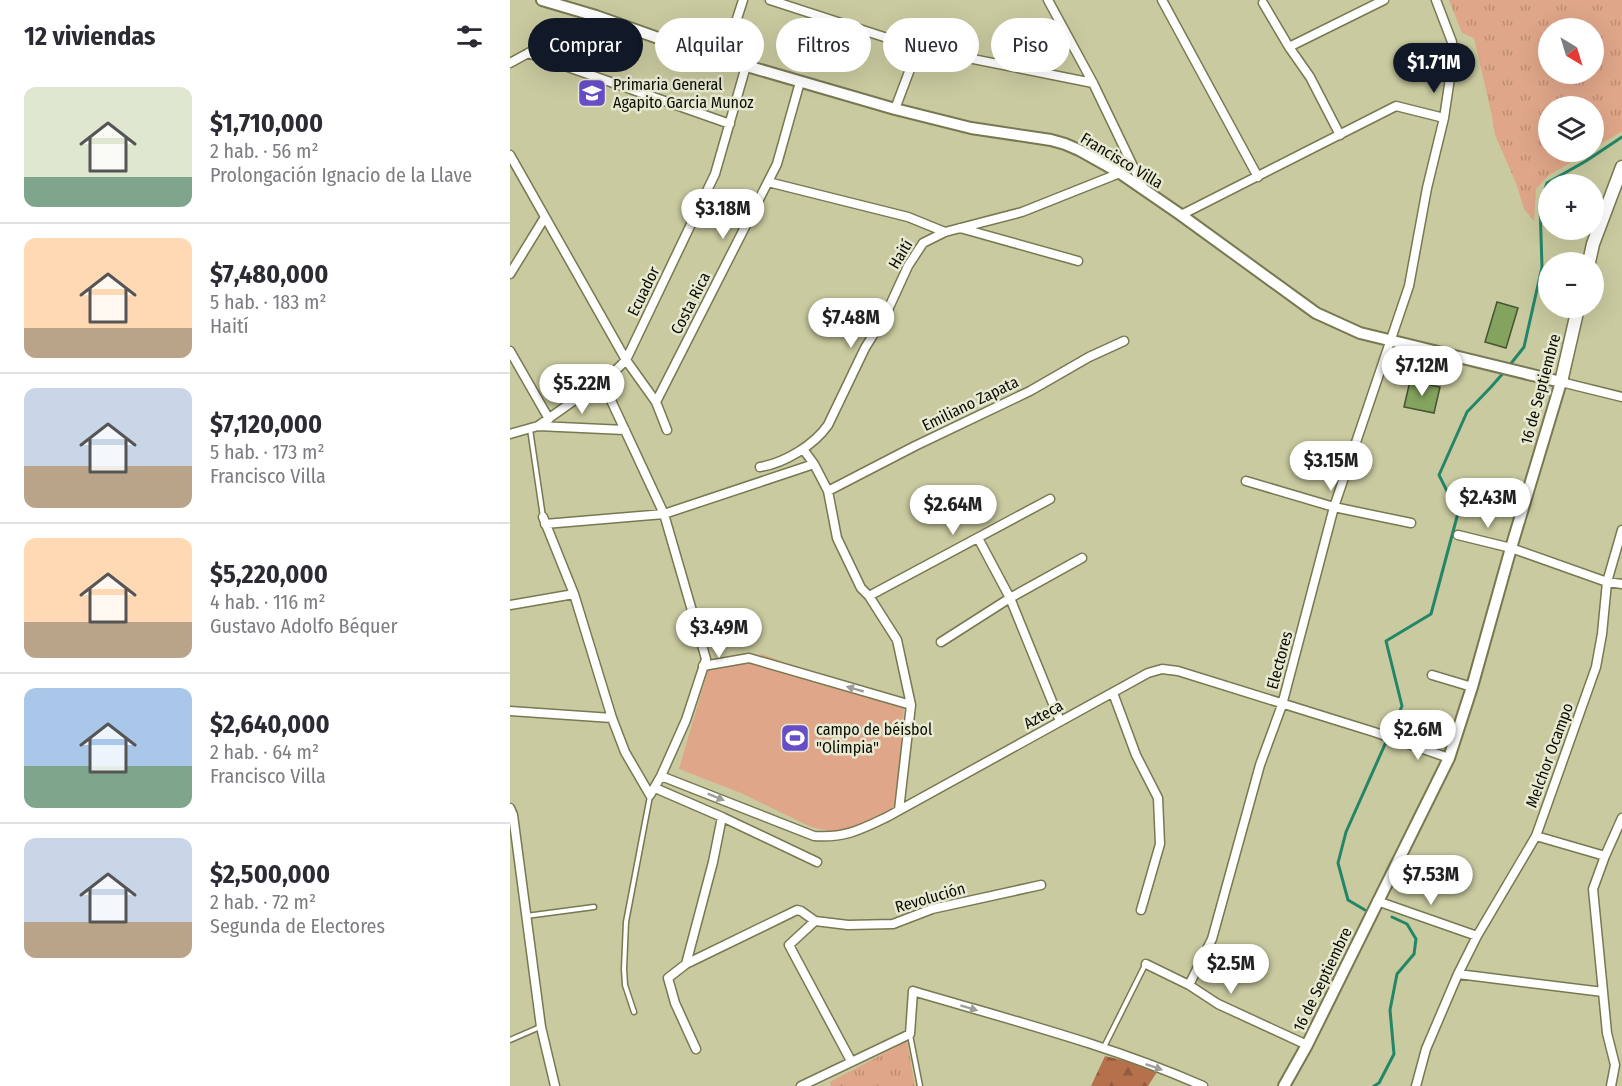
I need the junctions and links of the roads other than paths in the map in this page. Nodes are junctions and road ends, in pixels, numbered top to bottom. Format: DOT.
graph roads {
  1 [pos="542,0"];
  2 [pos="743,0"];
  3 [pos="770,0"];
  4 [pos="1048,0"];
  5 [pos="1384,0"];
  6 [pos="1436,0"];
  7 [pos="1165,1"];
  8 [pos="1263,3"];
  9 [pos="596,16"];
  10 [pos="592,18"];
  11 [pos="737,18"];
  12 [pos="655,36"];
  13 [pos="883,37"];
  14 [pos="1289,47"];
  15 [pos="528,53"];
  16 [pos="979,60"];
  17 [pos="510,63"];
  18 [pos="764,71"];
  19 [pos="582,72"];
  20 [pos="744,72"];
  21 [pos="909,72"];
  22 [pos="800,82"];
  23 [pos="1093,83"];
  24 [pos="895,109"];
  25 [pos="1444,118"];
  26 [pos="730,124"];
  27 [pos="1340,135"];
  28 [pos="510,155"];
  29 [pos="1622,167"];
  30 [pos="1120,173"];
  31 [pos="1258,177"];
  32 [pos="768,182"];
  33 [pos="1144,191"];
  34 [pos="1181,215"];
  35 [pos="544,217"];
  36 [pos="960,228"];
  37 [pos="945,232"];
  38 [pos="1591,252"];
  39 [pos="1078,261"];
  40 [pos="510,274"];
  41 [pos="1576,318"];
  42 [pos="1124,340"];
  43 [pos="1390,340"];
  44 [pos="510,351"];
  45 [pos="626,360"];
  46 [pos="602,381"];
  47 [pos="1561,382"];
  48 [pos="1622,397"];
  49 [pos="656,402"];
  50 [pos="549,419"];
  51 [pos="534,427"];
  52 [pos="625,430"];
  53 [pos="667,430"];
  54 [pos="510,434"];
  55 [pos="803,449"];
  56 [pos="814,464"];
  57 [pos="760,466"];
  58 [pos="1246,481"];
  59 [pos="828,491"];
  60 [pos="1050,499"];
  61 [pos="1334,507"];
  62 [pos="664,514"];
  63 [pos="544,521"];
  64 [pos="1411,523"];
  65 [pos="1622,530"];
  66 [pos="1458,535"];
  67 [pos="978,538"];
  68 [pos="1511,548"];
  69 [pos="1082,558"];
  70 [pos="1607,582"];
  71 [pos="1622,584"];
  72 [pos="574,594"];
  73 [pos="869,596"];
  74 [pos="1010,598"];
  75 [pos="510,605"];
  76 [pos="941,642"];
  77 [pos="703,666"];
  78 [pos="1431,675"];
  79 [pos="1472,687"];
  80 [pos="1113,693"];
  81 [pos="911,705"];
  82 [pos="1282,705"];
  83 [pos="510,711"];
  84 [pos="612,718"];
  85 [pos="1060,722"];
  86 [pos="1449,758"];
  87 [pos="661,776"];
  88 [pos="652,791"];
  89 [pos="510,808"];
  90 [pos="898,810"];
  91 [pos="722,817"];
  92 [pos="1622,818"];
  93 [pos="1536,836"];
  94 [pos="1605,856"];
  95 [pos="817,862"];
  96 [pos="1041,885"];
  97 [pos="1377,901"];
  98 [pos="594,908"];
  99 [pos="1141,910"];
  100 [pos="525,916"];
  101 [pos="815,921"];
  102 [pos="1477,936"];
  103 [pos="686,964"];
  104 [pos="1146,964"];
  105 [pos="1458,974"];
  106 [pos="1189,984"];
  107 [pos="1603,992"];
  108 [pos="634,1012"];
  109 [pos="541,1027"];
  110 [pos="910,1034"];
  111 [pos="510,1040"];
  112 [pos="1307,1045"];
  113 [pos="696,1049"];
  114 [pos="1102,1049"];
  115 [pos="851,1061"];
  116 [pos="555,1086"];
  117 [pos="801,1086"];
  118 [pos="920,1086"];
  119 [pos="1203,1086"];
  120 [pos="1284,1086"];
  121 [pos="1416,1086"];
  122 [pos="1611,1086"];
  1 -- 9 [label="street, Francisco Villa"];
  2 -- 11 [label="street"];
  3 -- 13 [label="street"];
  4 -- 23 [label="street"];
  5 -- 14 [label="street"];
  6 -- 25 [label="street, Electores"];
  7 -- 31 [label="street"];
  8 -- 14 [label="street"];
  9 -- 10 [label="street"];
  9 -- 12 [label="street, Francisco Villa"];
  14 -- 27 [label="street"];
  15 -- 17 [label="street"];
  16 -- 23 [label="street"];
  18 -- 22 [label="street, Francisco Villa"];
  19 -- 26 [label="street"];
  20 -- 26 [label="street, Ecuador"];
  21 -- 24 [label="street"];
  22 -- 24 [label="street, Francisco Villa"];
  22 -- 32 [label="street, Costa Rica"];
  23 -- 33 [label="street"];
  24 -- 30 [label="street, Francisco Villa"];
  25 -- 27 [label="street"];
  25 -- 43 [label="street, Electores"];
  26 -- 45 [label="street, Ecuador"];
  27 -- 31 [label="street"];
  28 -- 35 [label="street"];
  29 -- 38 [label="main road"];
  30 -- 33 [label="street, Francisco Villa"];
  30 -- 36 [label="street, Haití"];
  31 -- 34 [label="street"];
  32 -- 37 [label="street"];
  32 -- 49 [label="street, Costa Rica"];
  33 -- 34 [label="street, Francisco Villa"];
  34 -- 43 [label="street, Francisco Villa"];
  35 -- 40 [label="street"];
  35 -- 45 [label="street"];
  36 -- 37 [label="street, Haití"];
  36 -- 39 [label="street"];
  37 -- 55 [label="street, Haití"];
  41 -- 47 [label="main road, 16 de Septiembre"];
  42 -- 59 [label="street, Emiliano Zapata"];
  43 -- 47 [label="street, Francisco Villa"];
  43 -- 61 [label="street, Electores"];
  44 -- 50 [label="street"];
  45 -- 46 [label="street"];
  45 -- 49 [label="street"];
  46 -- 50 [label="street"];
  46 -- 52 [label="street"];
  47 -- 48 [label="street, Francisco Villa"];
  47 -- 68 [label="street, 16 de Septiembre"];
  49 -- 53 [label="street"];
  50 -- 51 [label="street"];
  51 -- 52 [label="street"];
  51 -- 54 [label="street"];
  51 -- 63 [label="lane"];
  52 -- 62 [label="street"];
  55 -- 56 [label="street"];
  55 -- 57 [label="street, Haití"];
  56 -- 59 [label="street"];
  56 -- 62 [label="street"];
  58 -- 61 [label="street"];
  59 -- 73 [label="street"];
  60 -- 67 [label="street"];
  61 -- 64 [label="street"];
  61 -- 82 [label="street, Electores"];
  62 -- 63 [label="street"];
  62 -- 77 [label="street"];
  63 -- 72 [label="street"];
  65 -- 70 [label="street, Melchor Ocampo"];
  66 -- 68 [label="street"];
  67 -- 73 [label="street"];
  67 -- 74 [label="street"];
  68 -- 70 [label="street"];
  68 -- 79 [label="street, 16 de Septiembre"];
  69 -- 74 [label="street"];
  70 -- 71 [label="street"];
  70 -- 93 [label="street, Melchor Ocampo"];
  72 -- 75 [label="street"];
  72 -- 84 [label="street"];
  73 -- 81 [label="street"];
  74 -- 76 [label="street"];
  74 -- 85 [label="street"];
  81 -- 77 [label="street, one-way"];
  77 -- 87 [label="street"];
  78 -- 79 [label="street"];
  79 -- 86 [label="street, 16 de Septiembre"];
  80 -- 82 [label="street, Azteca"];
  80 -- 85 [label="street, Azteca"];
  80 -- 99 [label="street"];
  81 -- 90 [label="street"];
  82 -- 86 [label="street, Azteca"];
  82 -- 106 [label="street, Electores"];
  83 -- 84 [label="street"];
  84 -- 88 [label="street"];
  85 -- 90 [label="street, Azteca"];
  86 -- 97 [label="street, 16 de Septiembre"];
  87 -- 88 [label="street"];
  87 -- 90 [label="street, Azteca, one-way"];
  88 -- 91 [label="street"];
  88 -- 108 [label="lane"];
  89 -- 100 [label="street"];
  91 -- 95 [label="street"];
  91 -- 103 [label="street"];
  92 -- 94 [label="street"];
  93 -- 94 [label="street"];
  93 -- 102 [label="street, Melchor Ocampo"];
  94 -- 107 [label="street"];
  96 -- 101 [label="street, Revolución"];
  97 -- 102 [label="street"];
  97 -- 112 [label="street, 16 de Septiembre"];
  98 -- 100 [label="lane"];
  100 -- 109 [label="street"];
  101 -- 103 [label="street, Revolución"];
  101 -- 115 [label="street"];
  102 -- 105 [label="street, Melchor Ocampo"];
  103 -- 113 [label="street, Revolución"];
  104 -- 106 [label="street"];
  104 -- 114 [label="lane"];
  105 -- 107 [label="street"];
  105 -- 121 [label="street, Melchor Ocampo"];
  106 -- 112 [label="street"];
  107 -- 122 [label="street"];
  109 -- 111 [label="lane"];
  109 -- 116 [label="street"];
  110 -- 114 [label="street, one-way"];
  110 -- 115 [label="street"];
  110 -- 118 [label="lane"];
  112 -- 120 [label="street, 16 de Septiembre"];
  114 -- 119 [label="street, one-way"];
  115 -- 117 [label="street"];
}
